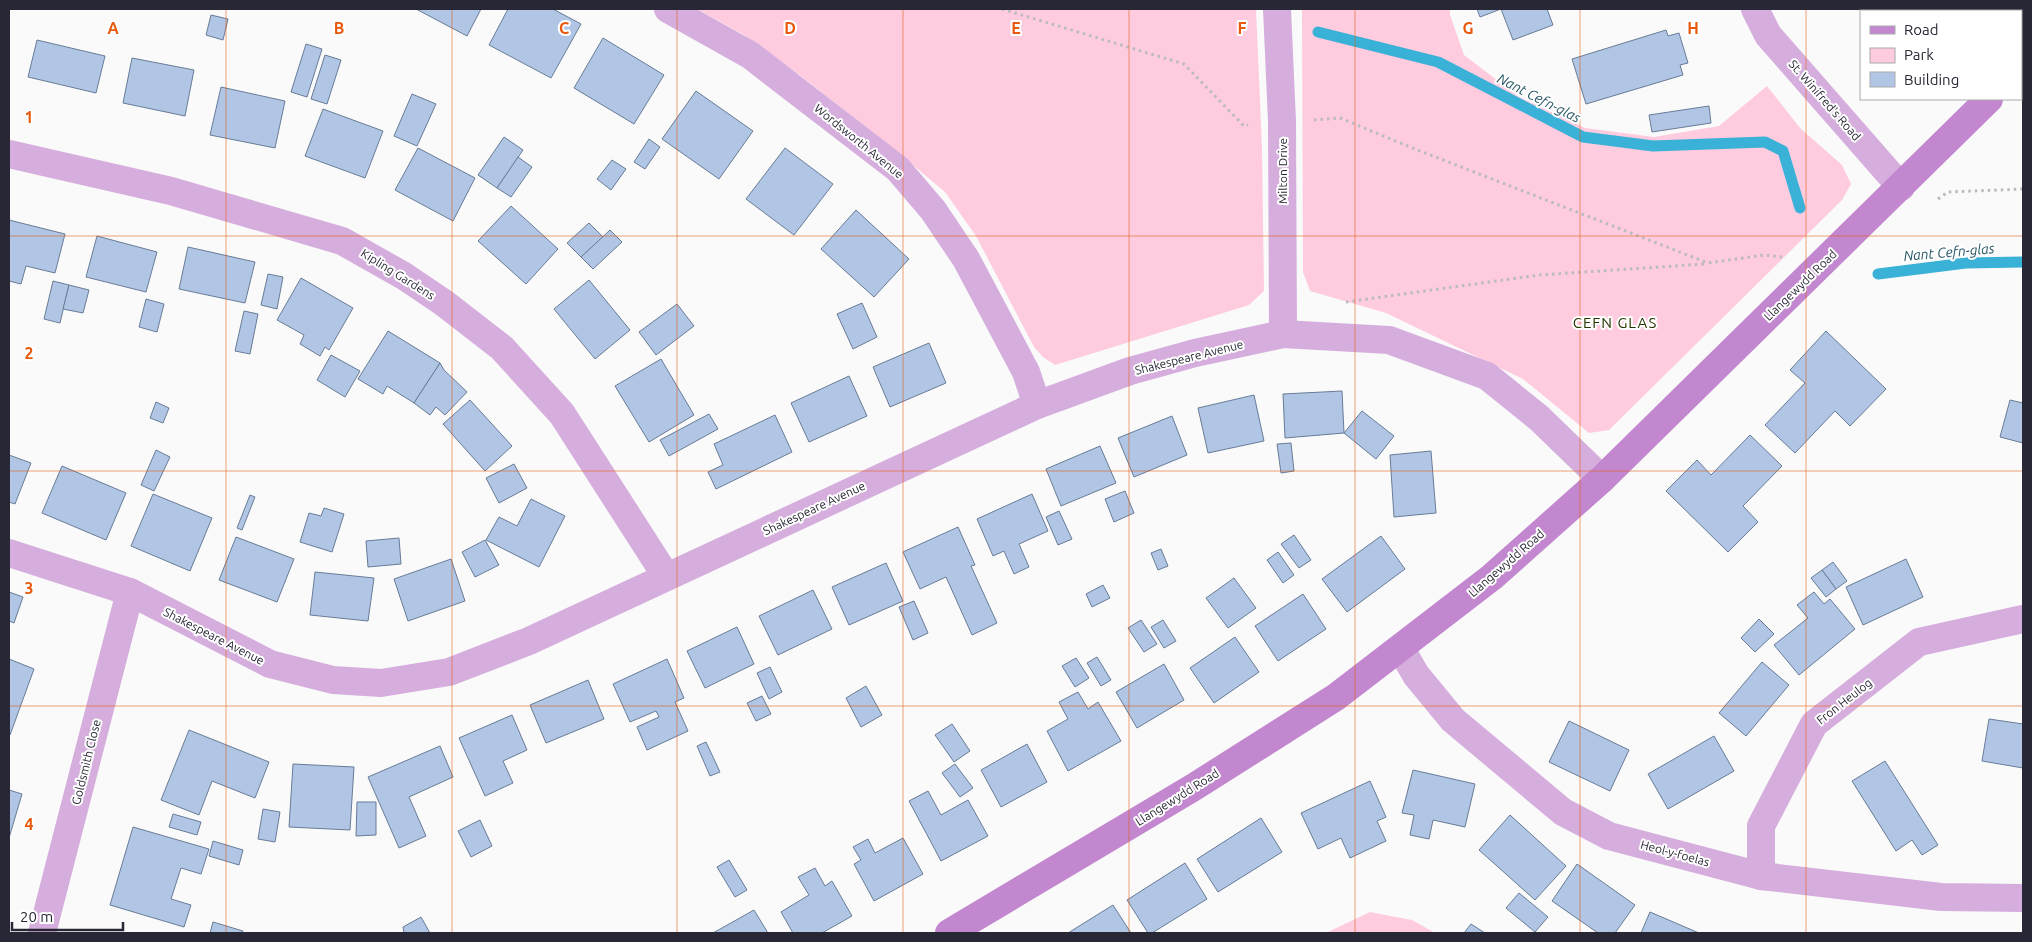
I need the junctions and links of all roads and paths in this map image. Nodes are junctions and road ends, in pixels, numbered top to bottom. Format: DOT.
graph roads {
  1 [pos="668,9"];
  2 [pos="1002,9"];
  3 [pos="1277,9"];
  4 [pos="1755,9"];
  5 [pos="1988,100"];
  6 [pos="1282,122"];
  7 [pos="9,154"];
  8 [pos="1901,186"];
  9 [pos="2023,189"];
  10 [pos="1933,203"];
  11 [pos="1824,261"];
  12 [pos="1708,263"];
  13 [pos="1342,302"];
  14 [pos="1283,334"];
  15 [pos="1037,405"];
  16 [pos="1602,479"];
  17 [pos="9,553"];
  18 [pos="666,576"];
  19 [pos="130,592"];
  20 [pos="2023,619"];
  21 [pos="1401,649"];
  22 [pos="1761,876"];
  23 [pos="2023,898"];
  24 [pos="42,933"];
  25 [pos="949,933"];
  1 -- 15 [label="street, Wordsworth Avenue"];
  2 -- 6 [label="path"];
  3 -- 6 [label="street, Milton Drive"];
  4 -- 8 [label="street, St. Winifred's Road"];
  5 -- 8 [label="street, Llangewydd Road"];
  6 -- 12 [label="path"];
  6 -- 14 [label="street, Milton Drive"];
  7 -- 18 [label="street, Kipling Gardens"];
  8 -- 11 [label="street, Llangewydd Road"];
  9 -- 10 [label="path"];
  11 -- 12 [label="path"];
  11 -- 16 [label="street, Llangewydd Road"];
  12 -- 13 [label="path"];
  14 -- 15 [label="street, Shakespeare Avenue"];
  14 -- 16 [label="street, Shakespeare Avenue"];
  15 -- 18 [label="street, Shakespeare Avenue"];
  16 -- 21 [label="street, Llangewydd Road"];
  17 -- 19 [label="street, Shakespeare Avenue"];
  18 -- 19 [label="street, Shakespeare Avenue"];
  19 -- 24 [label="street, Goldsmith Close"];
  20 -- 22 [label="street, Fron Heulog"];
  21 -- 22 [label="street, Heol-y-foelas"];
  21 -- 25 [label="street, Llangewydd Road"];
  22 -- 23 [label="street, Heol-y-foelas"];
}
